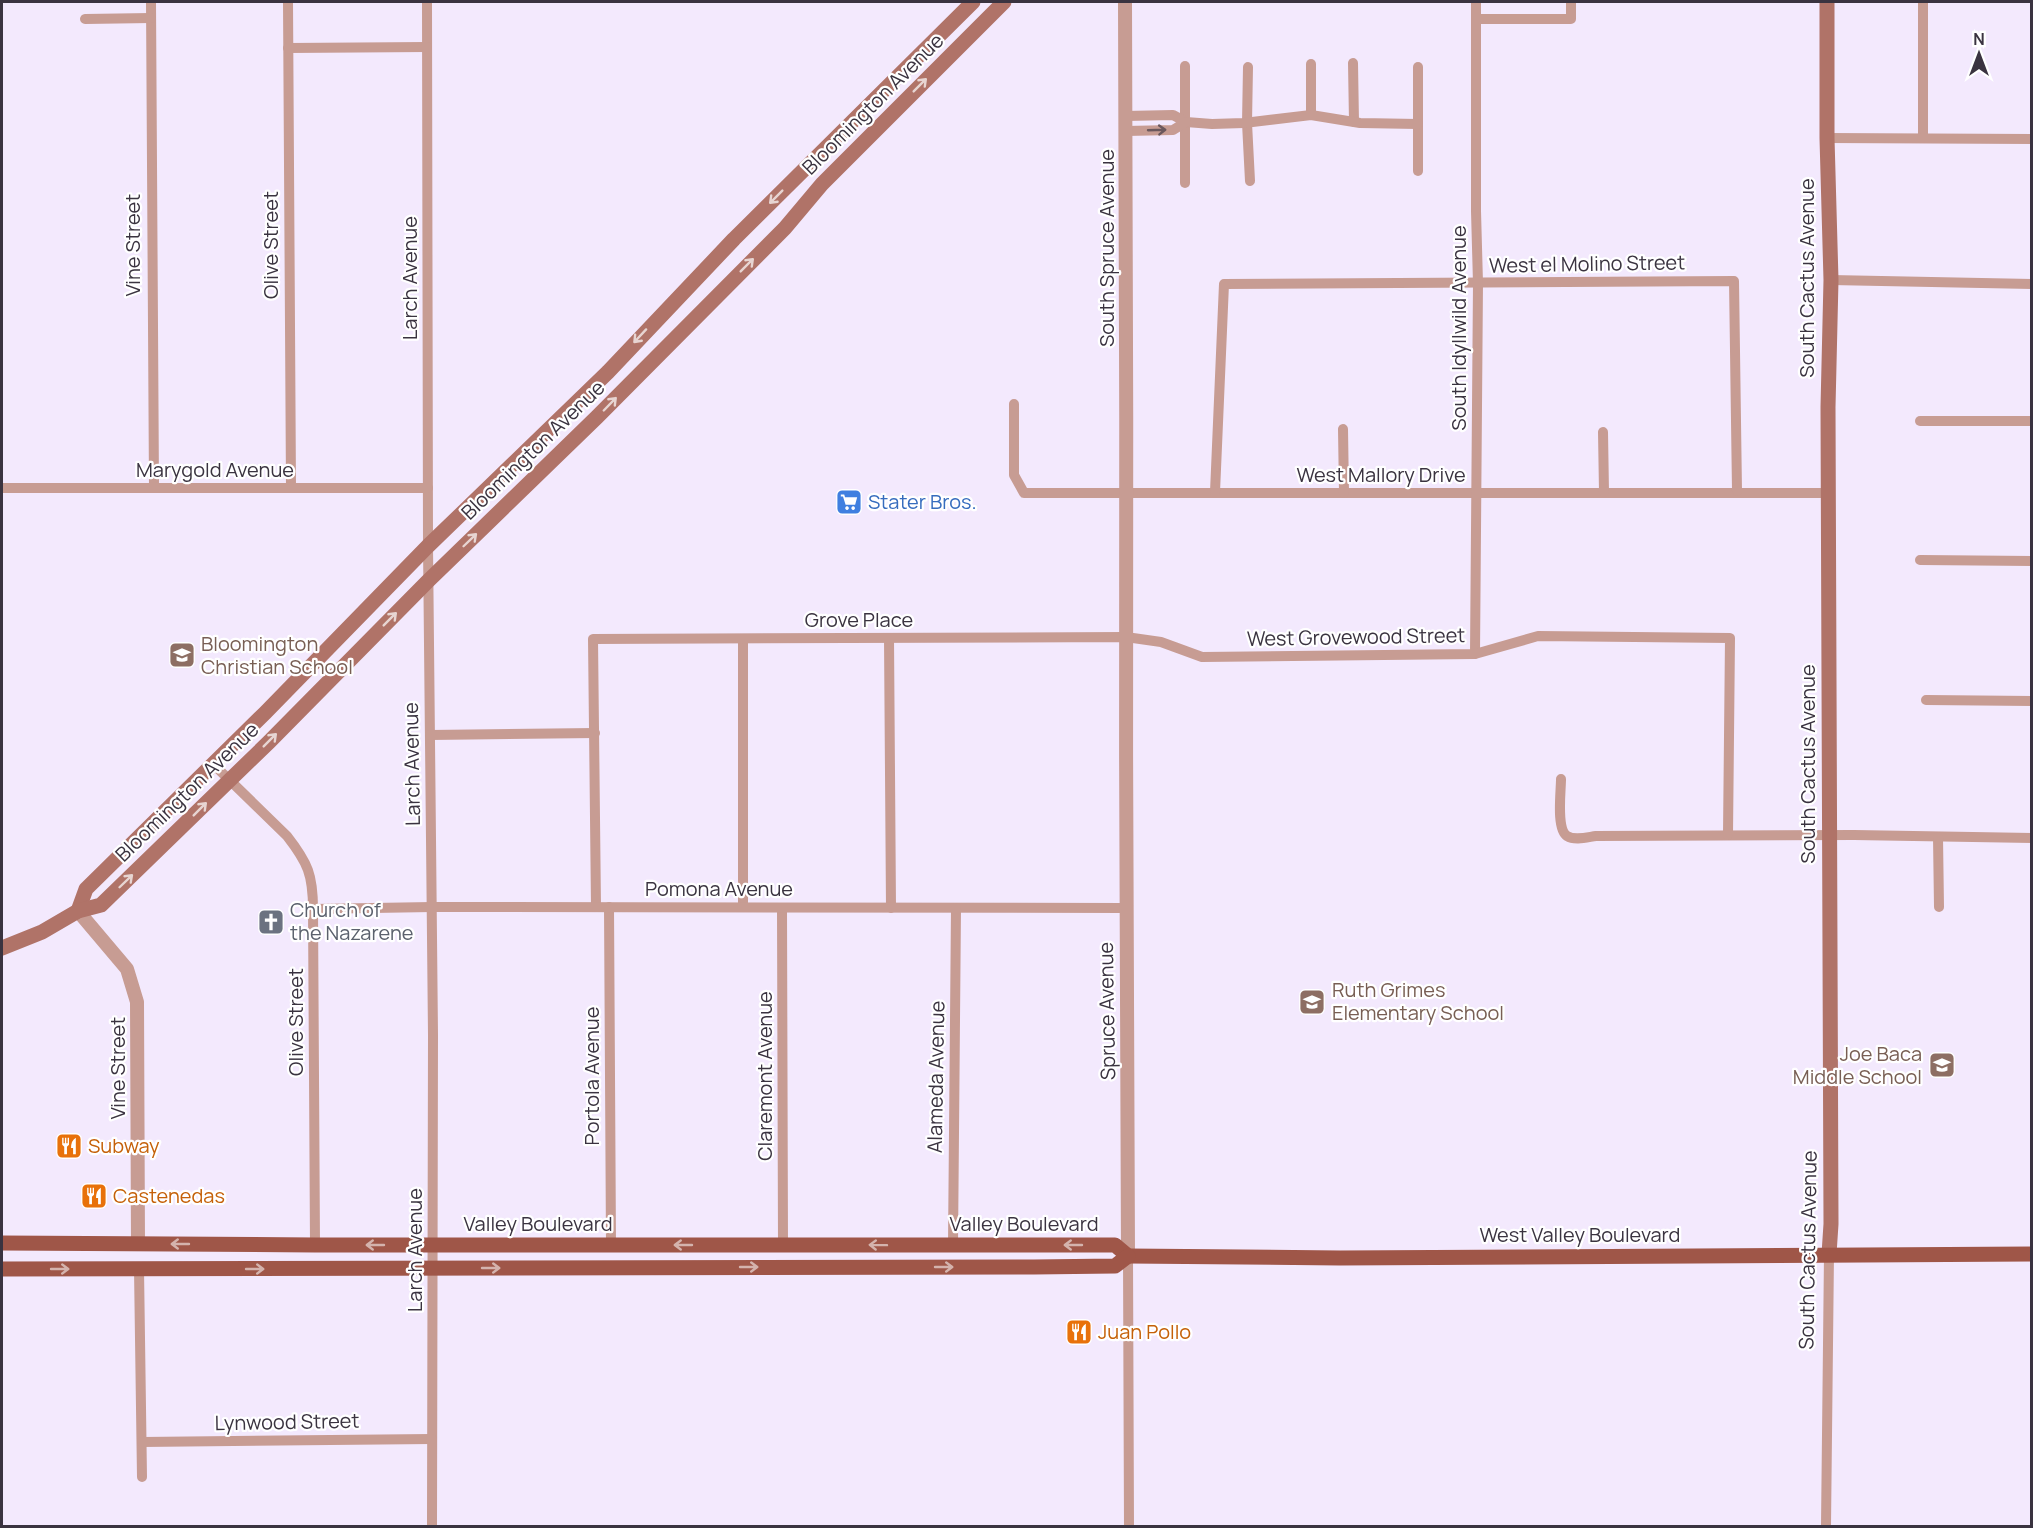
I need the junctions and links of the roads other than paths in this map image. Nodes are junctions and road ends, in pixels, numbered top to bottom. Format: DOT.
graph roads {
  1 [pos="151,2"];
  2 [pos="288,2"];
  3 [pos="427,2"];
  4 [pos="973,2"];
  5 [pos="1004,2"];
  6 [pos="1125,2"];
  7 [pos="1476,2"];
  8 [pos="1571,2"];
  9 [pos="1827,2"];
  10 [pos="1923,2"];
  11 [pos="152,18"];
  12 [pos="85,19"];
  13 [pos="1476,19"];
  14 [pos="427,47"];
  15 [pos="288,48"];
  16 [pos="1353,63"];
  17 [pos="1311,64"];
  18 [pos="1185,66"];
  19 [pos="1248,67"];
  20 [pos="1418,67"];
  21 [pos="862,111"];
  22 [pos="1311,115"];
  23 [pos="1126,116"];
  24 [pos="1186,122"];
  25 [pos="1354,122"];
  26 [pos="1247,123"];
  27 [pos="1418,124"];
  28 [pos="1126,131"];
  29 [pos="1827,138"];
  30 [pos="1923,138"];
  31 [pos="2031,139"];
  32 [pos="1418,171"];
  33 [pos="1250,181"];
  34 [pos="1185,183"];
  35 [pos="822,184"];
  36 [pos="1831,280"];
  37 [pos="1478,283"];
  38 [pos="2031,284"];
  39 [pos="666,309"];
  40 [pos="684,328"];
  41 [pos="1014,404"];
  42 [pos="1920,421"];
  43 [pos="2031,421"];
  44 [pos="1343,429"];
  45 [pos="1603,432"];
  46 [pos="2,488"];
  47 [pos="154,488"];
  48 [pos="291,488"];
  49 [pos="428,488"];
  50 [pos="1737,491"];
  51 [pos="1215,492"];
  52 [pos="1604,492"];
  53 [pos="1344,493"];
  54 [pos="1478,493"];
  55 [pos="1829,493"];
  56 [pos="1126,495"];
  57 [pos="428,546"];
  58 [pos="1920,560"];
  59 [pos="2031,561"];
  60 [pos="428,581"];
  61 [pos="1126,637"];
  62 [pos="889,638"];
  63 [pos="743,639"];
  64 [pos="1475,654"];
  65 [pos="1926,700"];
  66 [pos="2031,701"];
  67 [pos="595,733"];
  68 [pos="430,735"];
  69 [pos="213,764"];
  70 [pos="1562,779"];
  71 [pos="229,781"];
  72 [pos="1728,835"];
  73 [pos="1830,835"];
  74 [pos="1938,837"];
  75 [pos="2031,838"];
  76 [pos="432,907"];
  77 [pos="596,907"];
  78 [pos="609,907"];
  79 [pos="744,908"];
  80 [pos="782,908"];
  81 [pos="891,908"];
  82 [pos="956,908"];
  83 [pos="1125,908"];
  84 [pos="1939,908"];
  85 [pos="313,909"];
  86 [pos="78,911"];
  87 [pos="2,948"];
  88 [pos="2,1243"];
  89 [pos="138,1244"];
  90 [pos="783,1244"];
  91 [pos="315,1245"];
  92 [pos="433,1245"];
  93 [pos="611,1245"];
  94 [pos="953,1245"];
  95 [pos="1829,1254"];
  96 [pos="2031,1254"];
  97 [pos="1128,1256"];
  98 [pos="433,1268"];
  99 [pos="2,1269"];
  100 [pos="139,1269"];
  101 [pos="432,1439"];
  102 [pos="142,1442"];
  103 [pos="142,1477"];
  104 [pos="432,1527"];
  105 [pos="1129,1527"];
  106 [pos="1826,1527"];
  1 -- 11 [label="street, Vine Street"];
  2 -- 15 [label="street, Olive Street"];
  3 -- 14 [label="street, Larch Avenue"];
  4 -- 21 [label="main road, Bloomington Avenue"];
  35 -- 5 [label="main road, Bloomington Avenue, one-way"];
  6 -- 23 [label="street, South Spruce Avenue"];
  7 -- 13 [label="street, South Idyllwild Avenue"];
  8 -- 13 [label="street"];
  9 -- 29 [label="main road, South Cactus Avenue"];
  10 -- 30 [label="street"];
  11 -- 12 [label="street"];
  11 -- 47 [label="street, Vine Street"];
  13 -- 37 [label="street, South Idyllwild Avenue"];
  14 -- 15 [label="street"];
  14 -- 49 [label="street, Larch Avenue"];
  15 -- 48 [label="street, Olive Street"];
  16 -- 25 [label="street"];
  17 -- 22 [label="street"];
  18 -- 24 [label="street"];
  19 -- 26 [label="street"];
  20 -- 27 [label="street"];
  21 -- 35 [label="main road"];
  21 -- 39 [label="main road, Bloomington Avenue, one-way"];
  22 -- 25 [label="street"];
  22 -- 26 [label="street"];
  23 -- 24 [label="street"];
  23 -- 28 [label="street, South Spruce Avenue"];
  24 -- 26 [label="street"];
  28 -- 24 [label="street, one-way"];
  24 -- 34 [label="street"];
  25 -- 27 [label="street"];
  26 -- 33 [label="street"];
  27 -- 32 [label="street"];
  28 -- 56 [label="street, South Spruce Avenue"];
  29 -- 30 [label="street"];
  29 -- 36 [label="main road, South Cactus Avenue"];
  30 -- 31 [label="street"];
  40 -- 35 [label="main road, Bloomington Avenue, one-way"];
  36 -- 38 [label="street"];
  36 -- 55 [label="main road, South Cactus Avenue"];
  37 -- 50 [label="street, West el Molino Street"];
  37 -- 51 [label="street, West el Molino Street"];
  37 -- 54 [label="street, South Idyllwild Avenue"];
  39 -- 40 [label="main road"];
  39 -- 57 [label="main road, Bloomington Avenue, one-way"];
  60 -- 40 [label="main road, Bloomington Avenue, one-way"];
  41 -- 56 [label="street, West Mallory Drive"];
  42 -- 43 [label="street"];
  44 -- 53 [label="street"];
  45 -- 52 [label="street"];
  46 -- 47 [label="street, Marygold Avenue"];
  47 -- 48 [label="street, Marygold Avenue"];
  48 -- 49 [label="street, Marygold Avenue"];
  49 -- 57 [label="street, Larch Avenue"];
  50 -- 52 [label="street, West Mallory Drive"];
  50 -- 55 [label="street, West Mallory Drive"];
  51 -- 53 [label="street, West Mallory Drive"];
  51 -- 56 [label="street, West Mallory Drive"];
  52 -- 54 [label="street, West Mallory Drive"];
  53 -- 54 [label="street, West Mallory Drive"];
  54 -- 64 [label="street, South Idyllwild Avenue"];
  55 -- 73 [label="main road, South Cactus Avenue"];
  56 -- 61 [label="street, Spruce Avenue"];
  57 -- 60 [label="street, Larch Avenue"];
  57 -- 69 [label="main road, Bloomington Avenue"];
  58 -- 59 [label="street"];
  60 -- 68 [label="street, Larch Avenue"];
  71 -- 60 [label="main road, Bloomington Avenue, one-way"];
  61 -- 62 [label="street, Grove Place"];
  61 -- 64 [label="street, West Grovewood Street"];
  61 -- 83 [label="street, Spruce Avenue"];
  62 -- 63 [label="street, Grove Place"];
  62 -- 81 [label="street"];
  63 -- 67 [label="street, Grove Place"];
  63 -- 79 [label="street"];
  64 -- 72 [label="street, West Grovewood Street"];
  65 -- 66 [label="street"];
  67 -- 68 [label="street"];
  67 -- 77 [label="street"];
  68 -- 76 [label="street, Larch Avenue"];
  69 -- 71 [label="street, Olive Street"];
  69 -- 86 [label="main road, Bloomington Avenue"];
  70 -- 72 [label="street"];
  71 -- 85 [label="street, Olive Street"];
  86 -- 71 [label="main road, Bloomington Avenue, one-way"];
  72 -- 73 [label="street"];
  73 -- 74 [label="street"];
  73 -- 95 [label="main road, South Cactus Avenue"];
  74 -- 75 [label="street"];
  74 -- 84 [label="street"];
  76 -- 77 [label="street, Pomona Avenue"];
  76 -- 85 [label="street, Pomona Avenue"];
  76 -- 92 [label="street, Larch Avenue"];
  77 -- 78 [label="street, Pomona Avenue"];
  78 -- 79 [label="street, Pomona Avenue"];
  78 -- 93 [label="street, Portola Avenue"];
  79 -- 80 [label="street, Pomona Avenue"];
  80 -- 81 [label="street, Pomona Avenue"];
  80 -- 90 [label="street, Claremont Avenue"];
  81 -- 82 [label="street, Pomona Avenue"];
  82 -- 83 [label="street, Pomona Avenue"];
  82 -- 94 [label="street, Alameda Avenue"];
  83 -- 97 [label="street, Spruce Avenue"];
  85 -- 91 [label="street, Olive Street"];
  86 -- 87 [label="main road, Bloomington Avenue"];
  86 -- 89 [label="street, Vine Street"];
  88 -- 89 [label="main road, Valley Boulevard"];
  91 -- 89 [label="main road, Valley Boulevard, one-way"];
  90 -- 93 [label="main road, Valley Boulevard, one-way"];
  94 -- 90 [label="main road, Valley Boulevard, one-way"];
  92 -- 91 [label="main road, Valley Boulevard, one-way"];
  92 -- 93 [label="main road, Valley Boulevard"];
  92 -- 98 [label="street, Larch Avenue"];
  97 -- 94 [label="main road, Valley Boulevard, one-way"];
  95 -- 96 [label="main road, West Valley Boulevard"];
  95 -- 97 [label="main road, West Valley Boulevard"];
  95 -- 106 [label="street, South Cactus Avenue"];
  98 -- 97 [label="main road, one-way"];
  97 -- 105 [label="street, Spruce Avenue"];
  100 -- 98 [label="main road, one-way"];
  98 -- 101 [label="street, Larch Avenue"];
  99 -- 100 [label="main road, one-way"];
  100 -- 102 [label="street"];
  101 -- 102 [label="street, Lynwood Street"];
  101 -- 104 [label="street, Larch Avenue"];
  102 -- 103 [label="street"];
}
